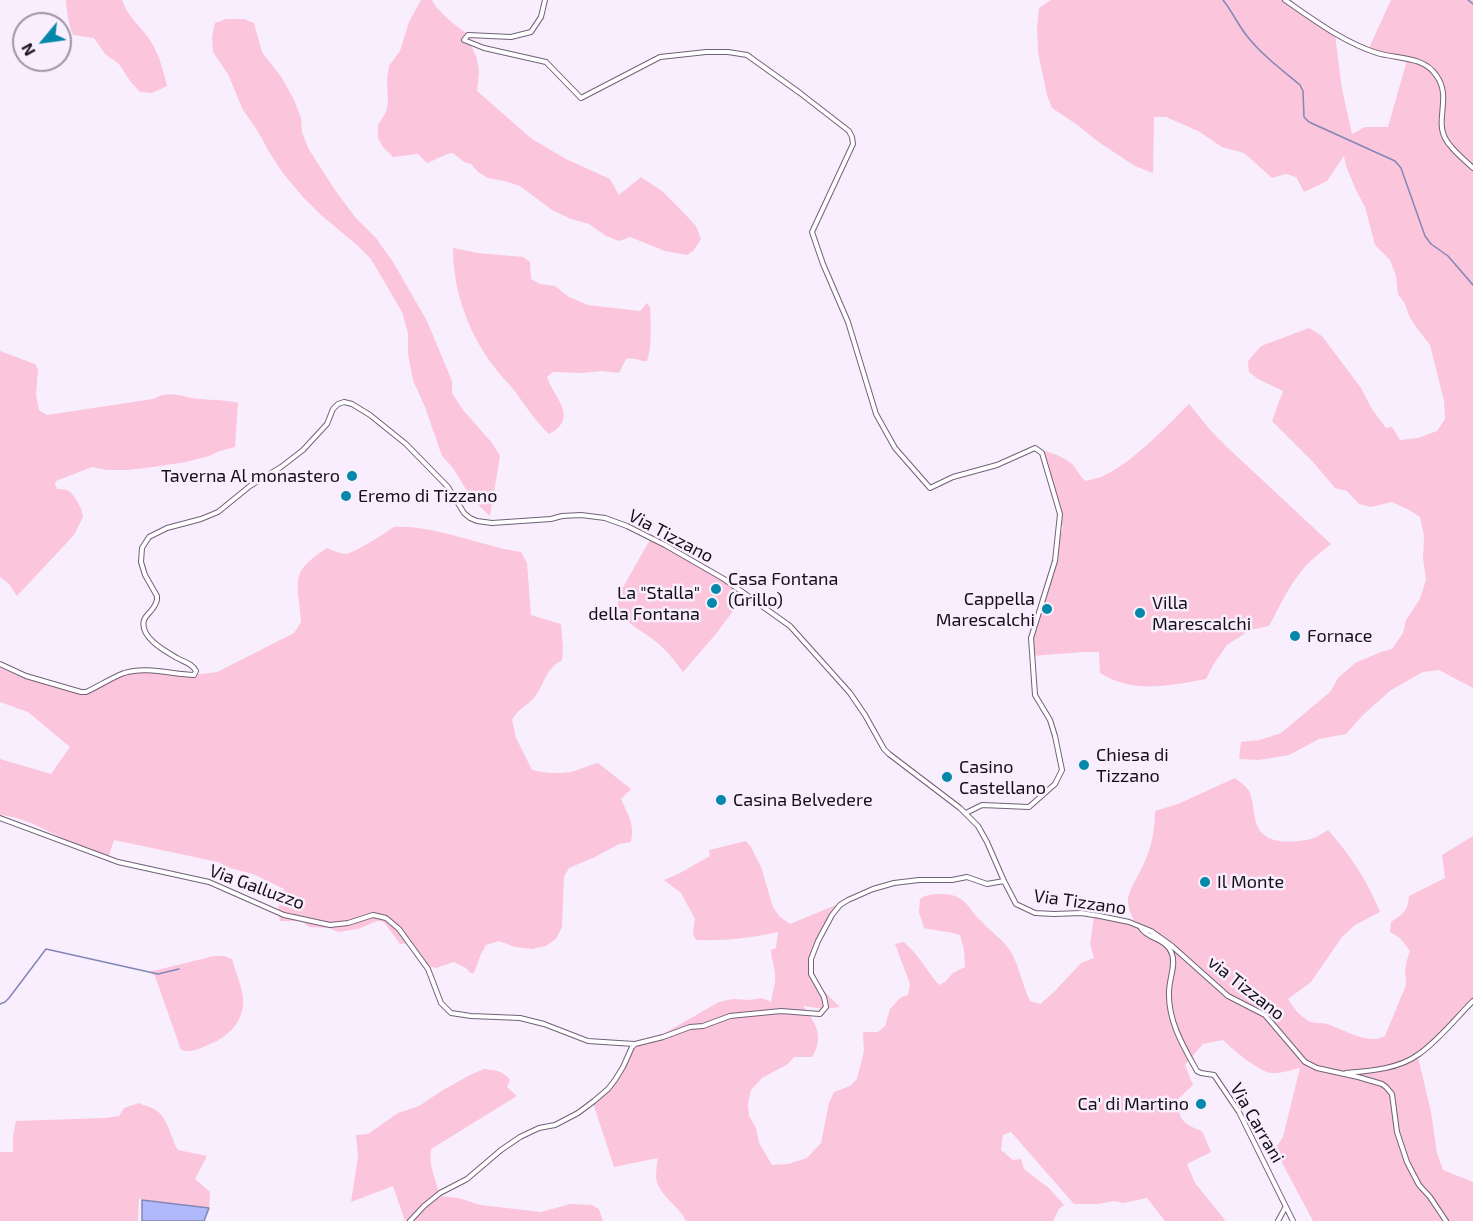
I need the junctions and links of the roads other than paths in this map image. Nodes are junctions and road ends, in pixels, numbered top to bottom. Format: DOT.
graph roads {
  1 [pos="545,0"];
  2 [pos="1285,0"];
  3 [pos="1473,168"];
  4 [pos="0,664"];
  5 [pos="966,813"];
  6 [pos="0,818"];
  7 [pos="1004,881"];
  8 [pos="1141,927"];
  9 [pos="1473,1000"];
  10 [pos="635,1044"];
  11 [pos="1342,1073"];
  12 [pos="1286,1207"];
  13 [pos="410,1221"];
  14 [pos="1278,1221"];
  15 [pos="1293,1221"];
  16 [pos="1446,1221"];
  1 -- 5 [label="street"];
  2 -- 3 [label="street"];
  4 -- 5 [label="street, Via Tizzano"];
  5 -- 7 [label="street, Via Tizzano"];
  6 -- 10 [label="street, Via Galluzzo"];
  7 -- 8 [label="street, Via Tizzano"];
  7 -- 10 [label="street"];
  8 -- 11 [label="street, via Tizzano"];
  8 -- 12 [label="street, Via Carrani"];
  9 -- 11 [label="street"];
  10 -- 13 [label="street"];
  11 -- 16 [label="street"];
  12 -- 14 [label="street"];
  12 -- 15 [label="street, Via Carrani"];
}
